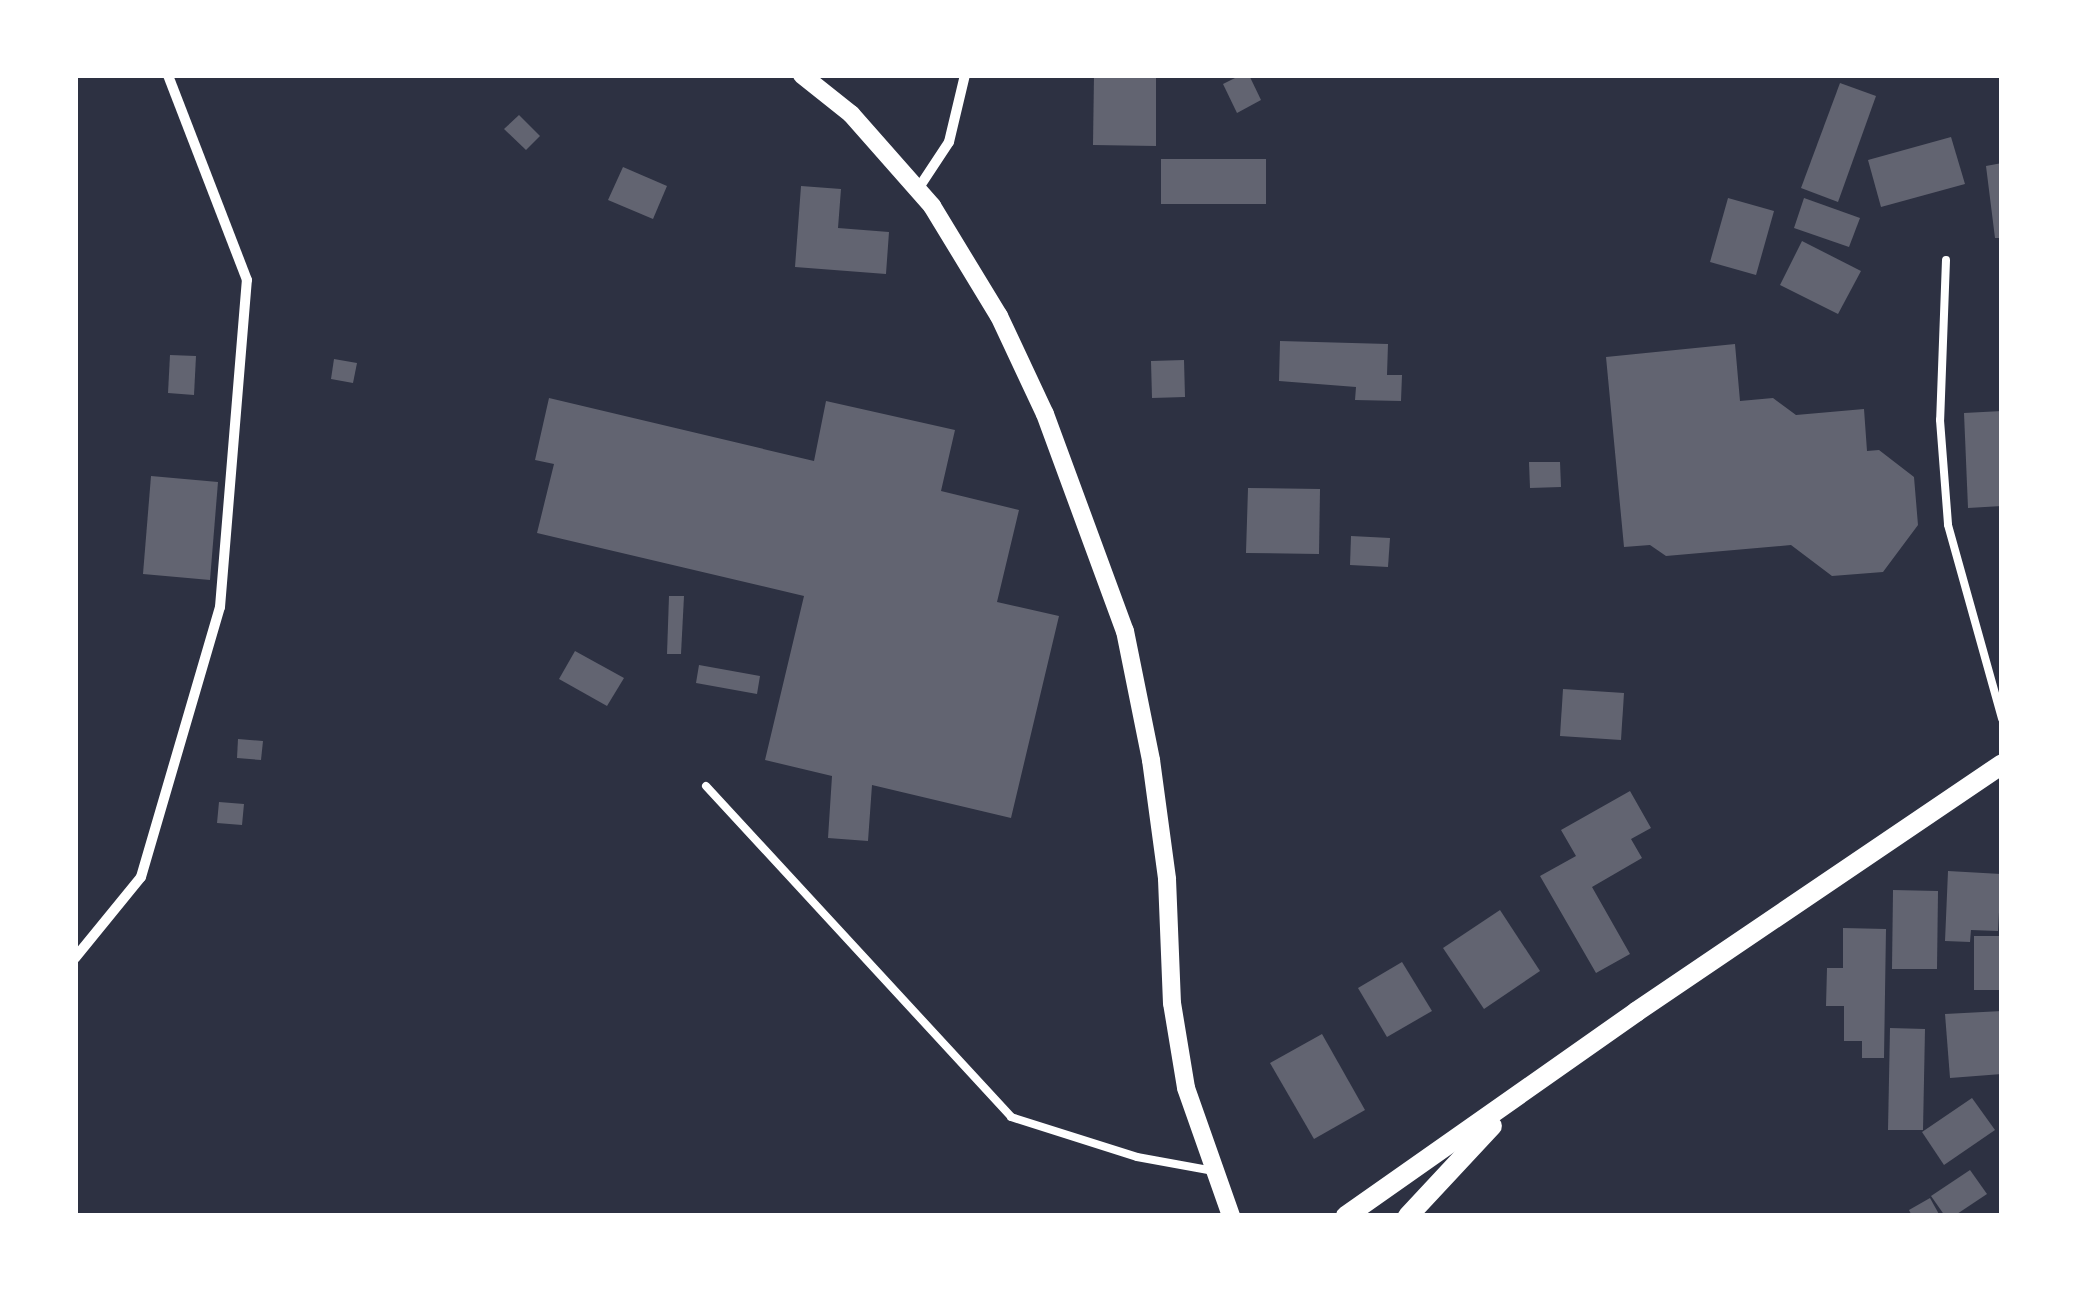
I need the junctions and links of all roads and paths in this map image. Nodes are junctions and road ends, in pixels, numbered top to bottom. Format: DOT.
graph roads {
  1 [pos="168,75"];
  2 [pos="802,75"];
  3 [pos="965,75"];
  4 [pos="918,189"];
  5 [pos="1946,260"];
  6 [pos="2002,719"];
  7 [pos="2002,764"];
  8 [pos="706,786"];
  9 [pos="75,958"];
  10 [pos="1503,1107"];
  11 [pos="1214,1171"];
  12 [pos="1228,1210"];
  13 [pos="1242,1216"];
  14 [pos="1346,1216"];
  15 [pos="1408,1216"];
  1 -- 9 [label="street"];
  2 -- 4 [label="street"];
  3 -- 4 [label="street"];
  4 -- 11 [label="street"];
  5 -- 6 [label="lane"];
  7 -- 10 [label="main road"];
  8 -- 11 [label="lane"];
  10 -- 14 [label="main road"];
  10 -- 15 [label="main road"];
  11 -- 12 [label="street"];
  12 -- 13 [label="street"];
}
